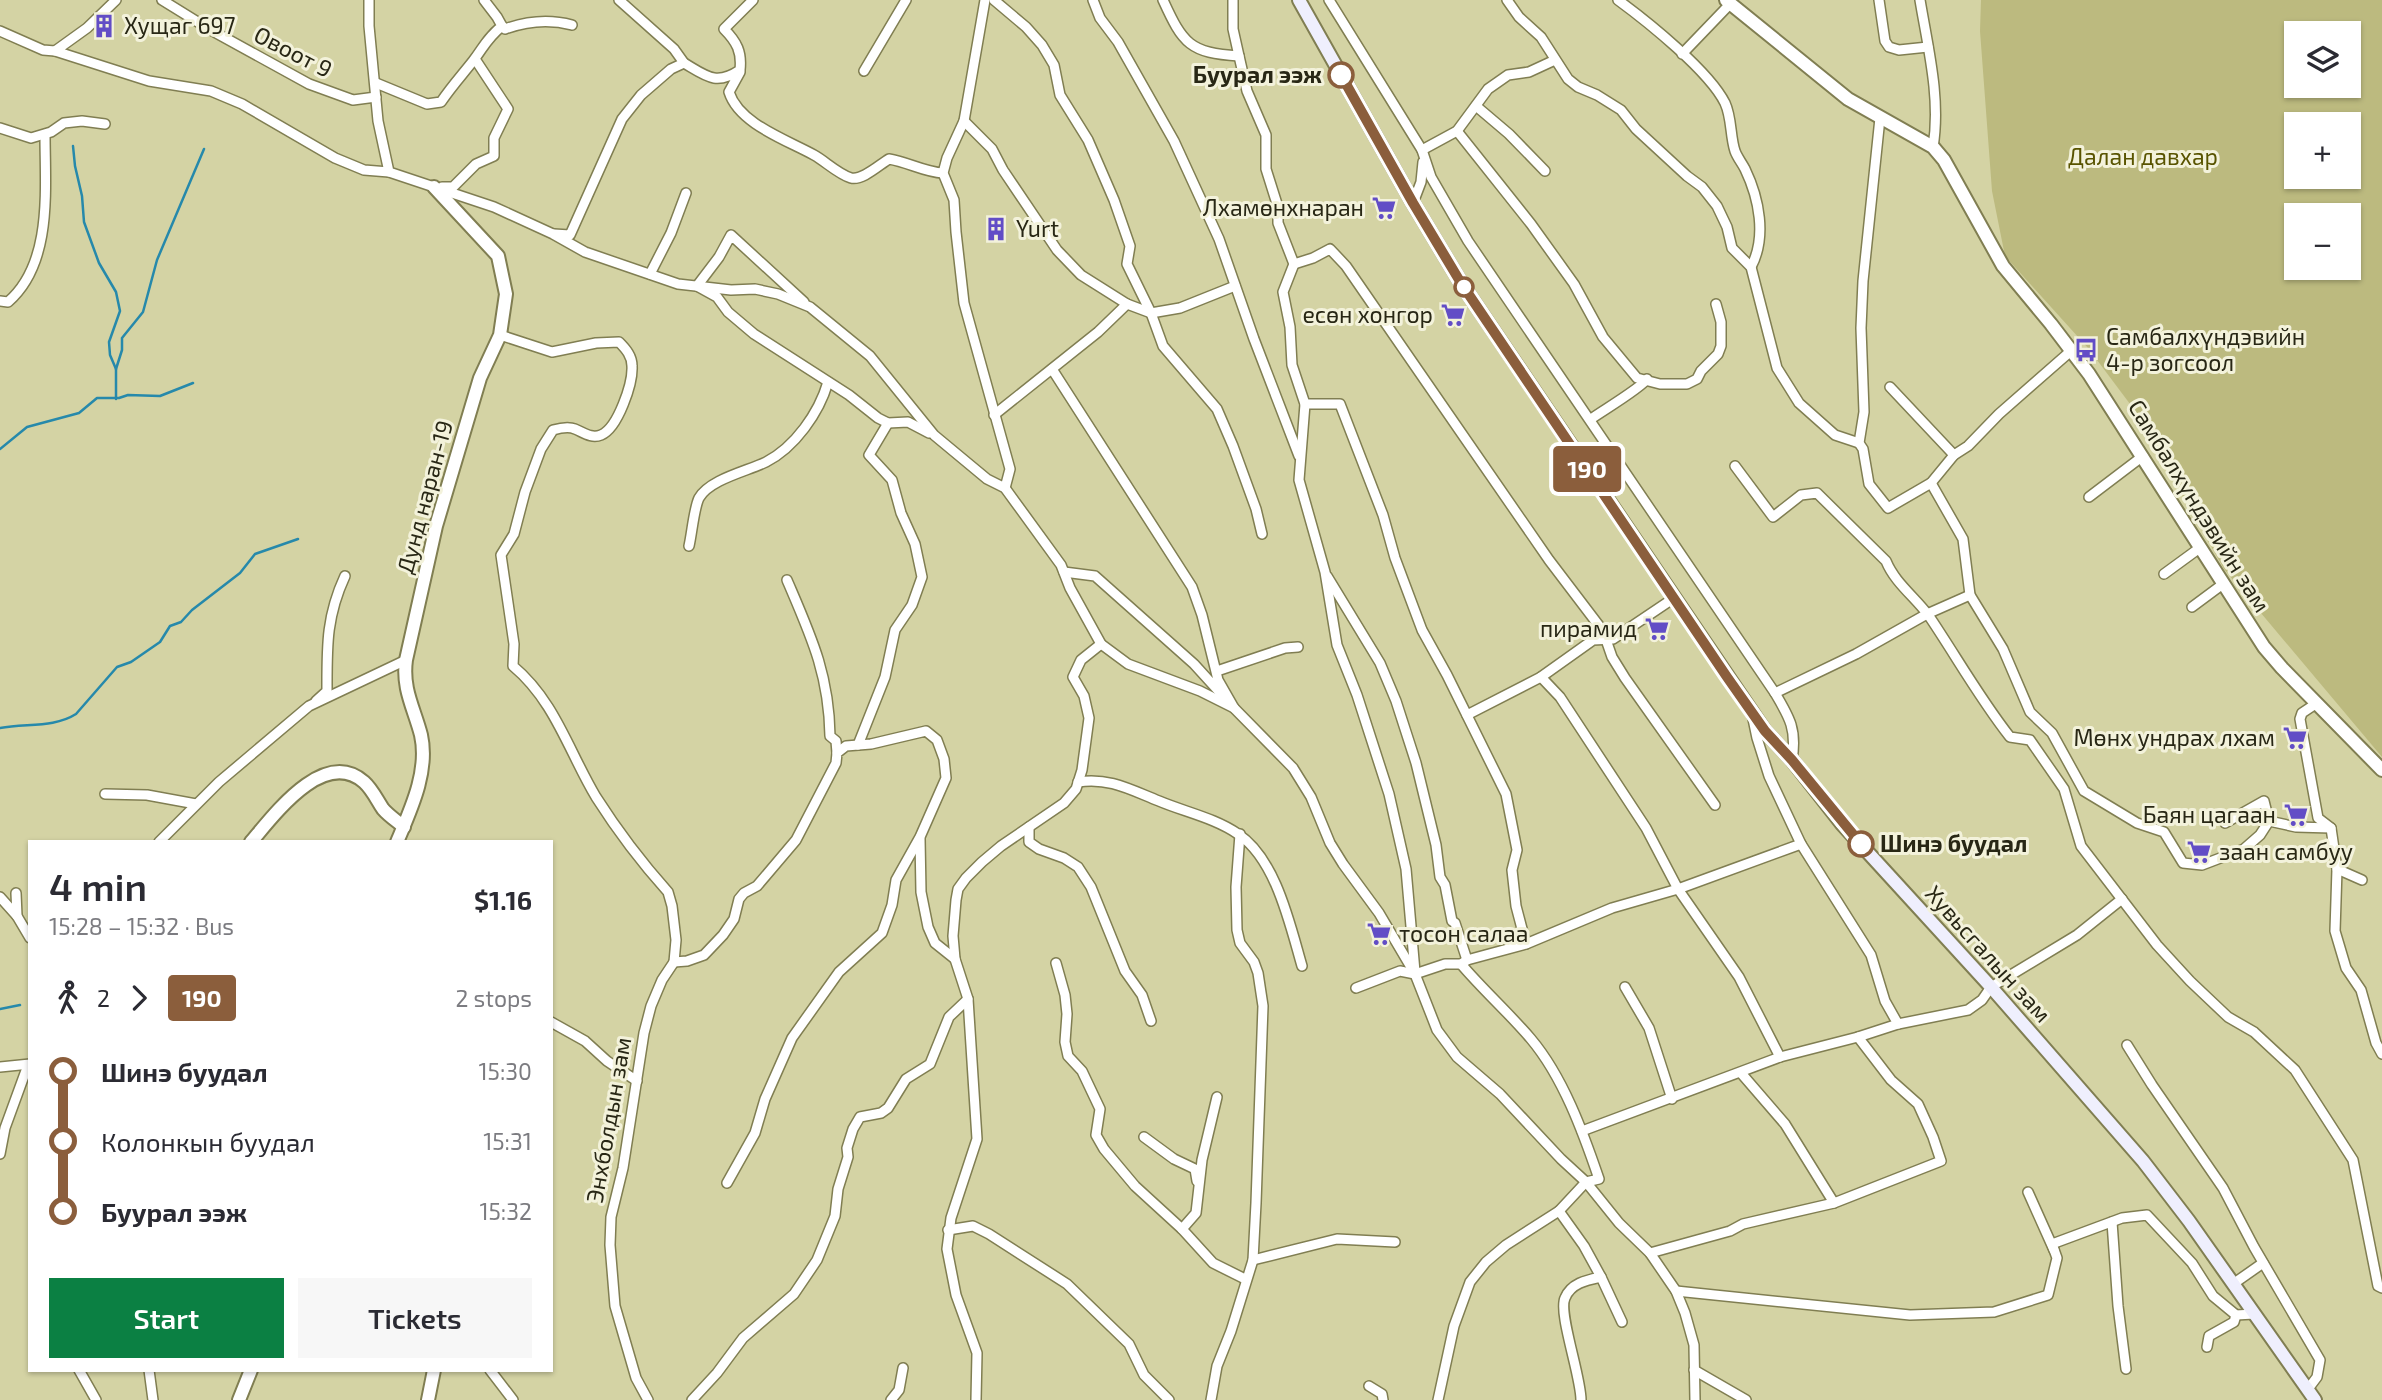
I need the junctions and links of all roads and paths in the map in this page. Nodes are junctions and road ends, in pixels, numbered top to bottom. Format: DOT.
graph roads {
  1 [pos="116,0"];
  2 [pos="162,0"];
  3 [pos="369,0"];
  4 [pos="484,0"];
  5 [pos="619,0"];
  6 [pos="753,0"];
  7 [pos="906,0"];
  8 [pos="985,0"];
  9 [pos="995,0"];
  10 [pos="1093,0"];
  11 [pos="1163,0"];
  12 [pos="1233,0"];
  13 [pos="1299,0"];
  14 [pos="1329,0"];
  15 [pos="1507,0"];
  16 [pos="1618,0"];
  17 [pos="1879,0"];
  18 [pos="1920,0"];
  19 [pos="1728,2"];
  20 [pos="572,25"];
  21 [pos="502,26"];
  22 [pos="0,31"];
  23 [pos="1928,47"];
  24 [pos="55,51"];
  25 [pos="1682,54"];
  26 [pos="1239,56"];
  27 [pos="475,59"];
  28 [pos="1555,60"];
  29 [pos="684,62"];
  30 [pos="740,70"];
  31 [pos="864,71"];
  32 [pos="376,83"];
  33 [pos="376,97"];
  34 [pos="1476,106"];
  35 [pos="1880,118"];
  36 [pos="964,121"];
  37 [pos="104,124"];
  38 [pos="0,128"];
  39 [pos="1457,131"];
  40 [pos="45,135"];
  41 [pos="1933,148"];
  42 [pos="1422,150"];
  43 [pos="389,172"];
  44 [pos="1545,172"];
  45 [pos="943,173"];
  46 [pos="434,187"];
  47 [pos="686,192"];
  48 [pos="1413,203"];
  49 [pos="553,234"];
  50 [pos="1294,264"];
  51 [pos="1751,267"];
  52 [pos="650,274"];
  53 [pos="697,286"];
  54 [pos="1235,286"];
  55 [pos="0,301"];
  56 [pos="1127,304"];
  57 [pos="1716,304"];
  58 [pos="810,307"];
  59 [pos="1151,313"];
  60 [pos="500,334"];
  61 [pos="2072,350"];
  62 [pos="1052,369"];
  63 [pos="1647,379"];
  64 [pos="828,382"];
  65 [pos="1890,387"];
  66 [pos="1305,404"];
  67 [pos="993,415"];
  68 [pos="1591,419"];
  69 [pos="888,423"];
  70 [pos="934,435"];
  71 [pos="1859,443"];
  72 [pos="1954,455"];
  73 [pos="2143,456"];
  74 [pos="1299,458"];
  75 [pos="1735,466"];
  76 [pos="1931,483"];
  77 [pos="1005,488"];
  78 [pos="2089,497"];
  79 [pos="1262,534"];
  80 [pos="689,546"];
  81 [pos="2201,548"];
  82 [pos="1064,572"];
  83 [pos="1325,572"];
  84 [pos="2164,575"];
  85 [pos="345,576"];
  86 [pos="787,580"];
  87 [pos="2223,584"];
  88 [pos="1970,595"];
  89 [pos="1675,598"];
  90 [pos="2192,607"];
  91 [pos="1927,614"];
  92 [pos="1605,640"];
  93 [pos="1101,644"];
  94 [pos="1298,647"];
  95 [pos="406,660"];
  96 [pos="1217,671"];
  97 [pos="1541,677"];
  98 [pos="1775,693"];
  99 [pos="2317,703"];
  100 [pos="309,706"];
  101 [pos="1234,708"];
  102 [pos="1751,712"];
  103 [pos="1467,715"];
  104 [pos="858,745"];
  105 [pos="837,753"];
  106 [pos="1792,760"];
  107 [pos="2382,770"];
  108 [pos="1078,782"];
  109 [pos="105,794"];
  110 [pos="195,804"];
  111 [pos="1716,805"];
  112 [pos="2269,821"];
  113 [pos="2225,823"];
  114 [pos="404,827"];
  115 [pos="1029,827"];
  116 [pos="2331,828"];
  117 [pos="1240,834"];
  118 [pos="920,837"];
  119 [pos="161,840"];
  120 [pos="253,840"];
  121 [pos="398,840"];
  122 [pos="1801,844"];
  123 [pos="2337,869"];
  124 [pos="2362,880"];
  125 [pos="1678,889"];
  126 [pos="16,894"];
  127 [pos="0,897"];
  128 [pos="2122,899"];
  129 [pos="17,916"];
  130 [pos="28,934"];
  131 [pos="1526,944"];
  132 [pos="955,959"];
  133 [pos="674,962"];
  134 [pos="1464,962"];
  135 [pos="1056,963"];
  136 [pos="1302,966"];
  137 [pos="1415,974"];
  138 [pos="1625,986"];
  139 [pos="1991,987"];
  140 [pos="1356,988"];
  141 [pos="968,999"];
  142 [pos="1151,1021"];
  143 [pos="553,1022"];
  144 [pos="1898,1024"];
  145 [pos="1857,1037"];
  146 [pos="2127,1045"];
  147 [pos="2382,1054"];
  148 [pos="1780,1056"];
  149 [pos="28,1065"];
  150 [pos="0,1067"];
  151 [pos="28,1068"];
  152 [pos="1741,1073"];
  153 [pos="637,1081"];
  154 [pos="1217,1097"];
  155 [pos="1672,1099"];
  156 [pos="1582,1130"];
  157 [pos="1144,1138"];
  158 [pos="0,1154"];
  159 [pos="1586,1182"];
  160 [pos="727,1183"];
  161 [pos="1199,1186"];
  162 [pos="2028,1192"];
  163 [pos="1835,1203"];
  164 [pos="1559,1211"];
  165 [pos="2112,1222"];
  166 [pos="1182,1229"];
  167 [pos="948,1230"];
  168 [pos="1395,1242"];
  169 [pos="1650,1253"];
  170 [pos="2057,1258"];
  171 [pos="1253,1260"];
  172 [pos="2263,1263"];
  173 [pos="1601,1277"];
  174 [pos="1245,1279"];
  175 [pos="2233,1284"];
  176 [pos="2382,1288"];
  177 [pos="1676,1290"];
  178 [pos="2254,1314"];
  179 [pos="2235,1315"];
  180 [pos="1622,1322"];
  181 [pos="2207,1347"];
  182 [pos="903,1368"];
  183 [pos="2126,1369"];
  184 [pos="1694,1370"];
  185 [pos="80,1372"];
  186 [pos="149,1372"];
  187 [pos="250,1372"];
  188 [pos="434,1372"];
  189 [pos="492,1372"];
  190 [pos="1369,1386"];
  191 [pos="2311,1394"];
  192 [pos="96,1400"];
  193 [pos="153,1400"];
  194 [pos="239,1400"];
  195 [pos="428,1400"];
  196 [pos="513,1400"];
  197 [pos="648,1400"];
  198 [pos="692,1400"];
  199 [pos="891,1400"];
  200 [pos="976,1400"];
  201 [pos="1169,1400"];
  202 [pos="1211,1400"];
  203 [pos="1383,1400"];
  204 [pos="1438,1400"];
  205 [pos="1581,1400"];
  206 [pos="1695,1400"];
  207 [pos="1746,1400"];
  1 -- 24 [label="street"];
  2 -- 33 [label="street, Овоот 9"];
  3 -- 32 [label="street"];
  4 -- 21 [label="street"];
  5 -- 29 [label="street"];
  6 -- 30 [label="street"];
  7 -- 31 [label="street"];
  8 -- 36 [label="street"];
  9 -- 59 [label="street"];
  10 -- 54 [label="street"];
  11 -- 26 [label="street"];
  12 -- 26 [label="street"];
  13 -- 48 [label="main road, Хувьсгалын зам"];
  14 -- 42 [label="street"];
  15 -- 28 [label="street"];
  16 -- 25 [label="street"];
  17 -- 23 [label="street"];
  18 -- 23 [label="street"];
  19 -- 25 [label="street"];
  19 -- 35 [label="street, Самбалхүндэвийн зам"];
  20 -- 21 [label="street"];
  21 -- 27 [label="street"];
  22 -- 24 [label="street"];
  23 -- 41 [label="street"];
  24 -- 43 [label="street"];
  25 -- 51 [label="street"];
  26 -- 50 [label="street"];
  27 -- 32 [label="street"];
  27 -- 46 [label="street"];
  28 -- 34 [label="street"];
  28 -- 51 [label="street"];
  29 -- 30 [label="street"];
  29 -- 49 [label="street"];
  30 -- 45 [label="street"];
  32 -- 33 [label="street"];
  33 -- 43 [label="street"];
  34 -- 39 [label="street"];
  34 -- 44 [label="street"];
  35 -- 41 [label="street, Самбалхүндэвийн зам"];
  35 -- 71 [label="street"];
  36 -- 45 [label="street"];
  36 -- 56 [label="street"];
  37 -- 40 [label="street"];
  38 -- 40 [label="street"];
  39 -- 42 [label="street"];
  39 -- 63 [label="street"];
  40 -- 55 [label="street"];
  41 -- 61 [label="street, Самбалхүндэвийн зам"];
  42 -- 48 [label="street"];
  42 -- 68 [label="street"];
  43 -- 46 [label="street"];
  45 -- 67 [label="street"];
  46 -- 49 [label="street"];
  46 -- 60 [label="street, Дунд наран-19"];
  47 -- 52 [label="street"];
  48 -- 89 [label="main road, Хувьсгалын зам"];
  49 -- 52 [label="street"];
  50 -- 66 [label="street"];
  50 -- 92 [label="street"];
  51 -- 71 [label="street"];
  52 -- 53 [label="street"];
  53 -- 58 [label="street"];
  53 -- 58 [label="street"];
  53 -- 64 [label="street"];
  54 -- 59 [label="street"];
  54 -- 74 [label="street"];
  56 -- 59 [label="street"];
  56 -- 62 [label="street"];
  57 -- 63 [label="street"];
  58 -- 70 [label="street"];
  59 -- 79 [label="street"];
  60 -- 95 [label="street, Дунд наран-19"];
  60 -- 133 [label="street, Энхболдын зам"];
  61 -- 72 [label="street"];
  61 -- 73 [label="street, Самбалхүндэвийн зам"];
  62 -- 67 [label="street"];
  62 -- 96 [label="street"];
  63 -- 68 [label="street"];
  64 -- 69 [label="street"];
  64 -- 80 [label="street"];
  65 -- 72 [label="street"];
  66 -- 74 [label="street"];
  66 -- 103 [label="street"];
  67 -- 77 [label="street"];
  68 -- 98 [label="street"];
  69 -- 70 [label="street"];
  69 -- 104 [label="street"];
  70 -- 77 [label="street"];
  71 -- 76 [label="street"];
  72 -- 76 [label="street"];
  73 -- 78 [label="street"];
  73 -- 81 [label="street, Самбалхүндэвийн зам"];
  74 -- 83 [label="street"];
  75 -- 91 [label="street"];
  76 -- 88 [label="street"];
  77 -- 82 [label="street"];
  81 -- 84 [label="street"];
  81 -- 87 [label="street, Самбалхүндэвийн зам"];
  82 -- 93 [label="street"];
  82 -- 101 [label="street"];
  83 -- 134 [label="street"];
  83 -- 137 [label="street"];
  85 -- 100 [label="street"];
  86 -- 105 [label="street"];
  87 -- 90 [label="street"];
  87 -- 99 [label="street, Самбалхүндэвийн зам"];
  88 -- 91 [label="street"];
  88 -- 112 [label="street"];
  89 -- 92 [label="street"];
  89 -- 102 [label="main road, Хувьсгалын зам"];
  91 -- 98 [label="street"];
  91 -- 128 [label="street"];
  92 -- 97 [label="street"];
  92 -- 111 [label="street"];
  93 -- 101 [label="street"];
  93 -- 108 [label="street"];
  94 -- 96 [label="street"];
  95 -- 100 [label="street"];
  95 -- 114 [label="street, Дунд наран-19"];
  96 -- 101 [label="street"];
  97 -- 103 [label="street"];
  97 -- 125 [label="street"];
  98 -- 106 [label="street"];
  99 -- 107 [label="street, Самбалхүндэвийн зам"];
  99 -- 116 [label="street"];
  100 -- 110 [label="street"];
  101 -- 137 [label="street"];
  102 -- 106 [label="main road, Хувьсгалын зам"];
  102 -- 122 [label="street"];
  103 -- 131 [label="street"];
  104 -- 105 [label="street"];
  104 -- 118 [label="street"];
  105 -- 133 [label="street"];
  106 -- 139 [label="main road, Хувьсгалын зам"];
  108 -- 115 [label="street"];
  108 -- 117 [label="street"];
  109 -- 110 [label="street"];
  110 -- 119 [label="street"];
  112 -- 113 [label="street"];
  112 -- 116 [label="street"];
  114 -- 120 [label="street"];
  114 -- 121 [label="street, Дунд наран-19"];
  115 -- 132 [label="street"];
  115 -- 142 [label="street"];
  116 -- 123 [label="street"];
  117 -- 136 [label="street"];
  117 -- 171 [label="street"];
  118 -- 132 [label="street"];
  118 -- 160 [label="street"];
  122 -- 125 [label="street"];
  122 -- 144 [label="street"];
  123 -- 124 [label="street"];
  123 -- 147 [label="street"];
  125 -- 131 [label="street"];
  125 -- 148 [label="street"];
  126 -- 129 [label="street"];
  127 -- 129 [label="street"];
  128 -- 139 [label="street"];
  128 -- 176 [label="street"];
  129 -- 130 [label="street"];
  131 -- 134 [label="street"];
  132 -- 141 [label="street"];
  133 -- 153 [label="street, Энхболдын зам"];
  134 -- 137 [label="street"];
  134 -- 156 [label="street"];
  135 -- 166 [label="street"];
  137 -- 140 [label="street"];
  137 -- 159 [label="street"];
  138 -- 155 [label="street"];
  139 -- 144 [label="street"];
  139 -- 175 [label="main road, Хувьсгалын зам"];
  141 -- 167 [label="street"];
  141 -- 198 [label="street"];
  143 -- 153 [label="street"];
  144 -- 145 [label="street"];
  145 -- 148 [label="street"];
  145 -- 163 [label="street"];
  146 -- 172 [label="street"];
  148 -- 152 [label="street"];
  149 -- 150 [label="street"];
  151 -- 158 [label="street"];
  152 -- 155 [label="street"];
  152 -- 163 [label="street"];
  153 -- 197 [label="street, Энхболдын зам"];
  154 -- 161 [label="street"];
  155 -- 156 [label="street"];
  156 -- 159 [label="street"];
  157 -- 161 [label="street"];
  159 -- 164 [label="street"];
  159 -- 169 [label="street"];
  161 -- 166 [label="street"];
  162 -- 170 [label="street"];
  163 -- 169 [label="street"];
  164 -- 173 [label="street"];
  164 -- 204 [label="street"];
  165 -- 170 [label="street"];
  165 -- 179 [label="street"];
  165 -- 183 [label="street"];
  166 -- 174 [label="street"];
  167 -- 200 [label="street"];
  167 -- 201 [label="street"];
  168 -- 171 [label="street"];
  169 -- 177 [label="street"];
  170 -- 177 [label="street"];
  171 -- 174 [label="street"];
  172 -- 175 [label="street"];
  172 -- 191 [label="street"];
  173 -- 180 [label="street"];
  173 -- 205 [label="street"];
  174 -- 202 [label="street"];
  175 -- 178 [label="main road, Хувьсгалын зам"];
  177 -- 184 [label="street"];
  178 -- 179 [label="street"];
  178 -- 191 [label="main road, Хувьсгалын зам"];
  179 -- 181 [label="street"];
  182 -- 199 [label="street"];
  184 -- 206 [label="street"];
  184 -- 207 [label="street"];
  185 -- 192 [label="street"];
  186 -- 193 [label="street"];
  187 -- 194 [label="street"];
  188 -- 195 [label="street"];
  189 -- 196 [label="street"];
  190 -- 203 [label="street"];
}
